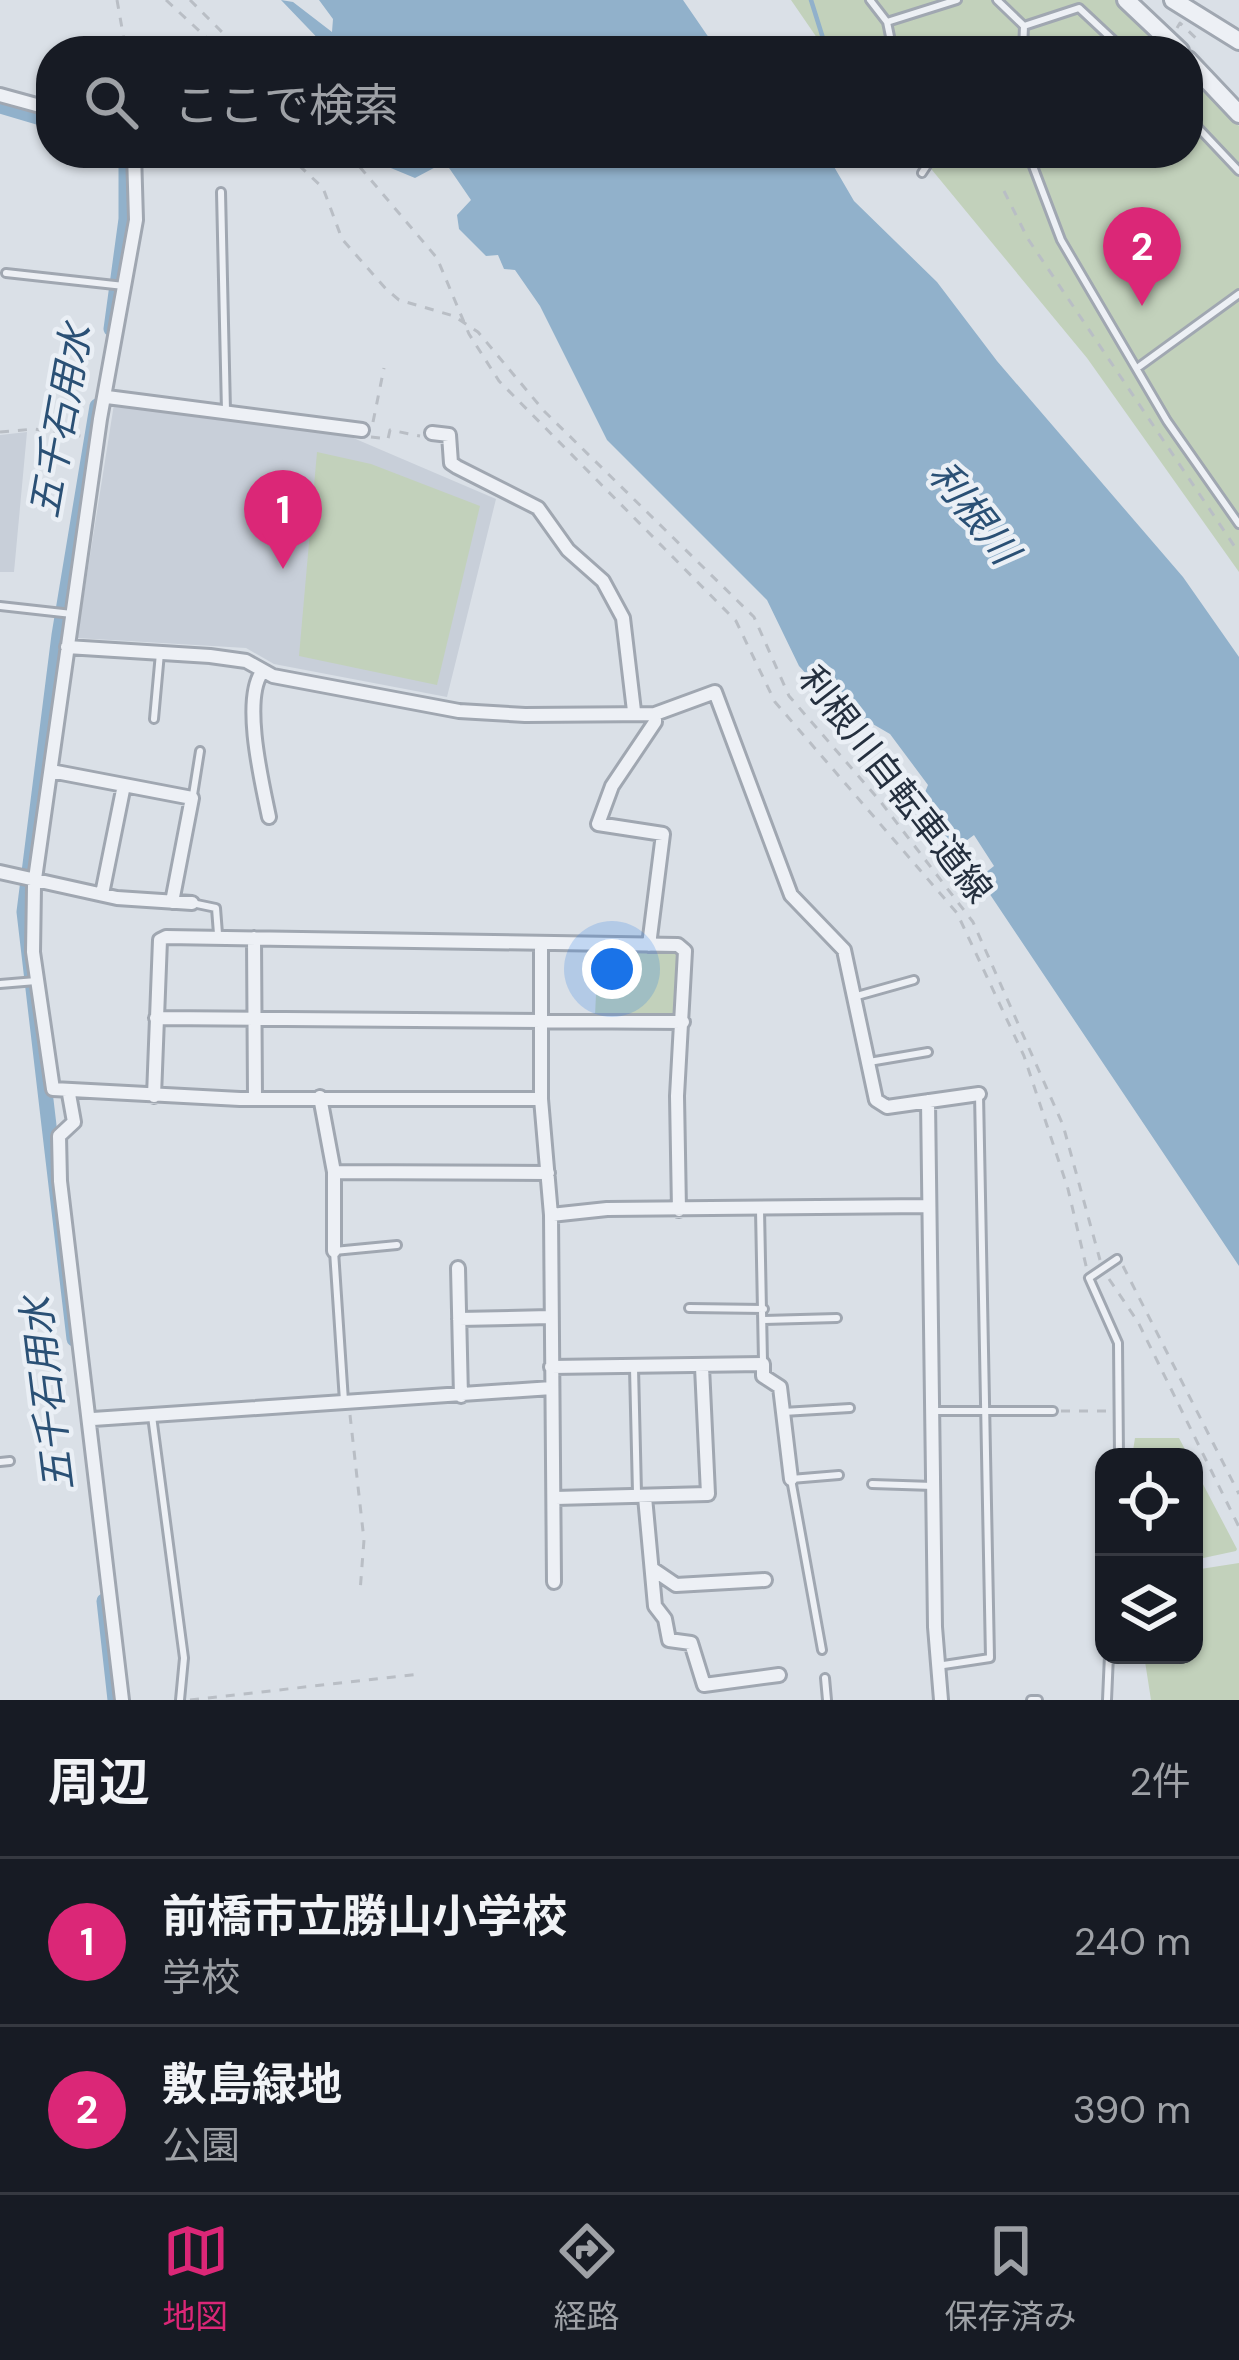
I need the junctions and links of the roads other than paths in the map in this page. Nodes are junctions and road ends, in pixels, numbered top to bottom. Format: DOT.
graph roads {
  1 [pos="870,0"];
  2 [pos="957,0"];
  3 [pos="997,0"];
  4 [pos="1126,0"];
  5 [pos="1173,0"];
  6 [pos="1190,12"];
  7 [pos="887,22"];
  8 [pos="1024,26"];
  9 [pos="890,36"];
  10 [pos="1024,36"];
  11 [pos="1109,36"];
  12 [pos="1164,36"];
  13 [pos="1239,41"];
  14 [pos="1203,76"];
  15 [pos="0,95"];
  16 [pos="36,106"];
  17 [pos="1239,114"];
  18 [pos="1203,133"];
  19 [pos="134,168"];
  20 [pos="925,168"];
  21 [pos="1034,168"];
  22 [pos="1239,171"];
  23 [pos="922,173"];
  24 [pos="221,192"];
  25 [pos="6,273"];
  26 [pos="124,286"];
  27 [pos="1239,294"];
  28 [pos="1138,367"];
  29 [pos="107,397"];
  30 [pos="226,411"];
  31 [pos="362,430"];
  32 [pos="432,433"];
  33 [pos="1239,524"];
  34 [pos="0,606"];
  35 [pos="72,614"];
  36 [pos="67,647"];
  37 [pos="160,653"];
  38 [pos="262,672"];
  39 [pos="634,711"];
  40 [pos="655,714"];
  41 [pos="154,719"];
  42 [pos="200,751"];
  43 [pos="51,771"];
  44 [pos="124,784"];
  45 [pos="192,798"];
  46 [pos="269,817"];
  47 [pos="0,872"];
  48 [pos="39,877"];
  49 [pos="102,894"];
  50 [pos="172,902"];
  51 [pos="192,904"];
  52 [pos="218,937"];
  53 [pos="254,938"];
  54 [pos="649,944"];
  55 [pos="541,945"];
  56 [pos="914,980"];
  57 [pos="36,981"];
  58 [pos="0,984"];
  59 [pos="857,996"];
  60 [pos="254,1016"];
  61 [pos="156,1018"];
  62 [pos="539,1021"];
  63 [pos="683,1022"];
  64 [pos="928,1052"];
  65 [pos="869,1062"];
  66 [pos="69,1094"];
  67 [pos="979,1094"];
  68 [pos="154,1096"];
  69 [pos="320,1097"];
  70 [pos="255,1098"];
  71 [pos="541,1099"];
  72 [pos="928,1101"];
  73 [pos="334,1172"];
  74 [pos="548,1173"];
  75 [pos="929,1206"];
  76 [pos="679,1210"];
  77 [pos="760,1210"];
  78 [pos="551,1215"];
  79 [pos="397,1245"];
  80 [pos="334,1251"];
  81 [pos="1117,1259"];
  82 [pos="458,1268"];
  83 [pos="689,1308"];
  84 [pos="764,1309"];
  85 [pos="550,1317"];
  86 [pos="459,1318"];
  87 [pos="837,1318"];
  88 [pos="764,1320"];
  89 [pos="763,1364"];
  90 [pos="551,1367"];
  91 [pos="634,1367"];
  92 [pos="702,1367"];
  93 [pos="552,1388"];
  94 [pos="461,1396"];
  95 [pos="346,1401"];
  96 [pos="850,1408"];
  97 [pos="932,1411"];
  98 [pos="1054,1411"];
  99 [pos="783,1412"];
  100 [pos="984,1412"];
  101 [pos="152,1416"];
  102 [pos="93,1419"];
  103 [pos="1120,1448"];
  104 [pos="10,1461"];
  105 [pos="0,1462"];
  106 [pos="839,1474"];
  107 [pos="791,1480"];
  108 [pos="872,1484"];
  109 [pos="933,1486"];
  110 [pos="641,1497"];
  111 [pos="555,1498"];
  112 [pos="654,1570"];
  113 [pos="765,1580"];
  114 [pos="554,1582"];
  115 [pos="822,1650"];
  116 [pos="1109,1664"];
  117 [pos="937,1666"];
  118 [pos="779,1675"];
  119 [pos="825,1678"];
  120 [pos="704,1684"];
  121 [pos="122,1700"];
  122 [pos="184,1700"];
  123 [pos="703,1700"];
  124 [pos="827,1700"];
  125 [pos="941,1700"];
  126 [pos="1107,1700"];
  1 -- 7 [label="lane"];
  2 -- 7 [label="lane"];
  3 -- 8 [label="lane"];
  4 -- 12 [label="street"];
  5 -- 6 [label="street"];
  6 -- 13 [label="street"];
  7 -- 9 [label="lane"];
  8 -- 10 [label="lane"];
  8 -- 11 [label="lane"];
  14 -- 17 [label="street"];
  15 -- 16 [label="street"];
  18 -- 22 [label="lane"];
  19 -- 26 [label="street"];
  20 -- 23 [label="lane"];
  21 -- 28 [label="lane"];
  24 -- 30 [label="lane"];
  25 -- 26 [label="lane"];
  26 -- 29 [label="street"];
  27 -- 28 [label="lane"];
  28 -- 33 [label="lane"];
  29 -- 30 [label="street"];
  29 -- 35 [label="street"];
  30 -- 31 [label="street"];
  32 -- 39 [label="street"];
  34 -- 35 [label="lane"];
  35 -- 36 [label="street"];
  36 -- 37 [label="street"];
  36 -- 43 [label="street"];
  37 -- 38 [label="street"];
  37 -- 41 [label="lane"];
  38 -- 39 [label="street"];
  38 -- 46 [label="street"];
  39 -- 40 [label="street"];
  40 -- 54 [label="street"];
  40 -- 59 [label="street"];
  42 -- 45 [label="lane"];
  43 -- 44 [label="street"];
  43 -- 48 [label="street"];
  44 -- 45 [label="street"];
  44 -- 49 [label="street"];
  45 -- 50 [label="street"];
  47 -- 48 [label="street"];
  48 -- 49 [label="street"];
  48 -- 57 [label="street"];
  49 -- 50 [label="street"];
  50 -- 51 [label="street"];
  51 -- 52 [label="lane"];
  52 -- 53 [label="street"];
  52 -- 61 [label="street"];
  53 -- 55 [label="street"];
  53 -- 60 [label="street"];
  54 -- 55 [label="street"];
  54 -- 63 [label="street"];
  55 -- 62 [label="street"];
  56 -- 59 [label="lane"];
  57 -- 58 [label="lane"];
  57 -- 66 [label="street"];
  59 -- 65 [label="street"];
  60 -- 61 [label="street"];
  60 -- 62 [label="street"];
  60 -- 70 [label="street"];
  61 -- 68 [label="street"];
  62 -- 63 [label="street"];
  62 -- 71 [label="street"];
  63 -- 76 [label="street"];
  64 -- 65 [label="lane"];
  65 -- 72 [label="street"];
  66 -- 68 [label="street"];
  66 -- 102 [label="street"];
  67 -- 72 [label="street"];
  67 -- 100 [label="lane"];
  68 -- 70 [label="street"];
  69 -- 70 [label="street"];
  69 -- 71 [label="street"];
  69 -- 73 [label="street"];
  71 -- 74 [label="street"];
  72 -- 75 [label="street"];
  73 -- 74 [label="street"];
  73 -- 80 [label="street"];
  74 -- 78 [label="street"];
  75 -- 77 [label="street"];
  75 -- 97 [label="street"];
  76 -- 77 [label="street"];
  76 -- 78 [label="street"];
  77 -- 84 [label="lane"];
  78 -- 85 [label="street"];
  79 -- 80 [label="lane"];
  80 -- 95 [label="lane"];
  81 -- 103 [label="lane"];
  82 -- 86 [label="street"];
  83 -- 84 [label="lane"];
  84 -- 88 [label="lane"];
  85 -- 86 [label="street"];
  85 -- 90 [label="street"];
  86 -- 94 [label="street"];
  87 -- 88 [label="lane"];
  88 -- 89 [label="lane"];
  89 -- 92 [label="street"];
  89 -- 99 [label="street"];
  90 -- 91 [label="street"];
  90 -- 93 [label="street"];
  91 -- 92 [label="street"];
  91 -- 110 [label="lane"];
  92 -- 110 [label="street"];
  93 -- 94 [label="street"];
  93 -- 111 [label="street"];
  94 -- 95 [label="street"];
  95 -- 101 [label="street"];
  96 -- 99 [label="lane"];
  97 -- 100 [label="lane"];
  97 -- 109 [label="street"];
  98 -- 100 [label="lane"];
  99 -- 107 [label="street"];
  100 -- 117 [label="lane"];
  101 -- 102 [label="street"];
  101 -- 122 [label="lane"];
  102 -- 121 [label="street"];
  104 -- 105 [label="lane"];
  106 -- 107 [label="lane"];
  107 -- 115 [label="lane"];
  108 -- 109 [label="lane"];
  109 -- 117 [label="street"];
  110 -- 111 [label="street"];
  110 -- 112 [label="street"];
  111 -- 114 [label="street"];
  112 -- 113 [label="street"];
  112 -- 120 [label="street"];
  116 -- 126 [label="lane"];
  117 -- 125 [label="street"];
  118 -- 120 [label="street"];
  119 -- 124 [label="lane"];
  120 -- 123 [label="lane"];
}
